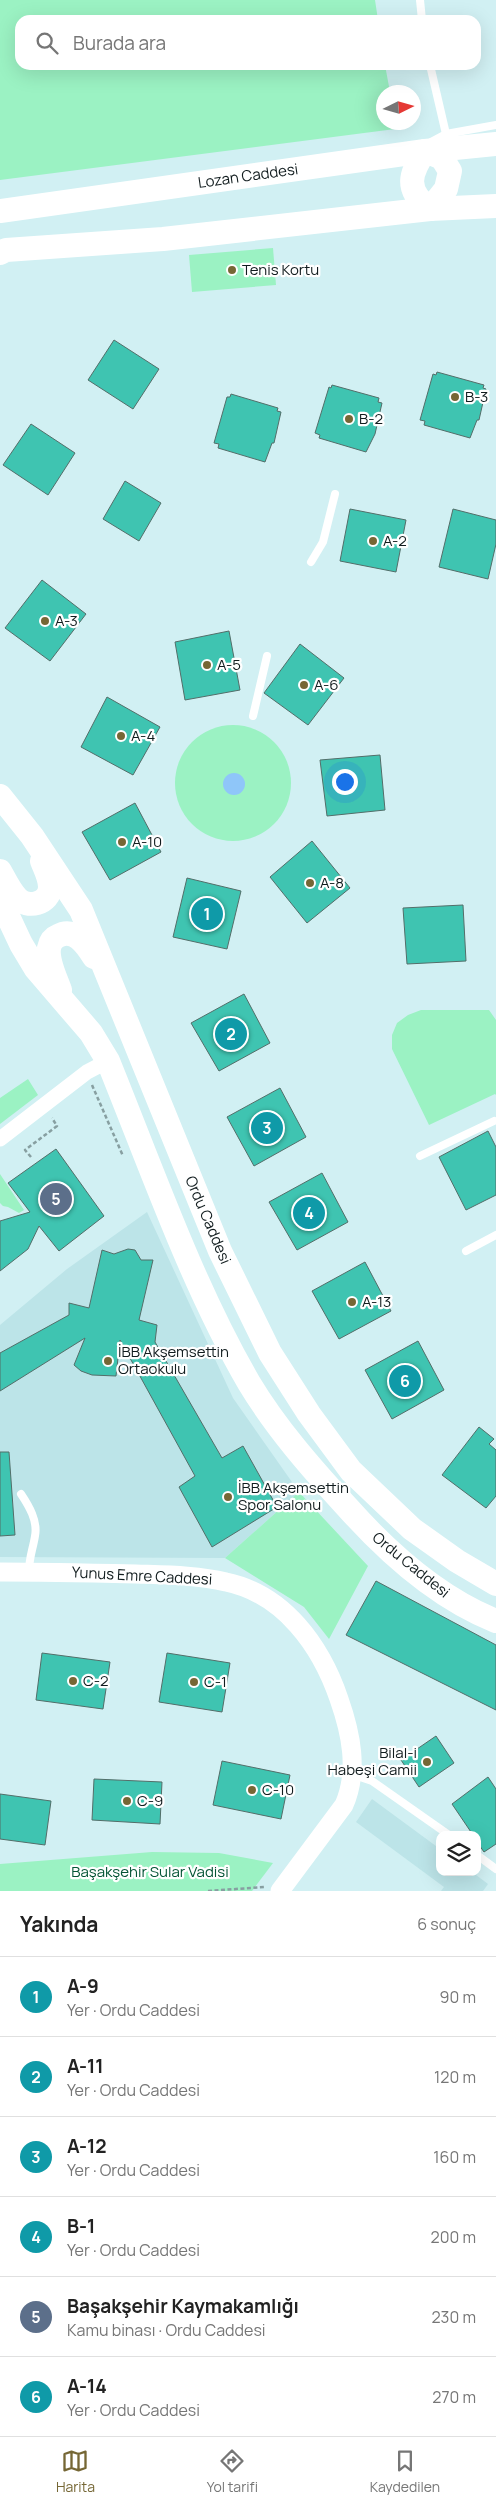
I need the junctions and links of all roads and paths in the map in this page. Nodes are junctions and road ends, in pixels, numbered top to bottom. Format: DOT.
graph roads {
  1 [pos="420,0"];
  2 [pos="422,15"];
  3 [pos="431,70"];
  4 [pos="496,125"];
  5 [pos="446,134"];
  6 [pos="496,144"];
  7 [pos="426,151"];
  8 [pos="496,206"];
  9 [pos="430,209"];
  10 [pos="0,211"];
  11 [pos="0,253"];
  12 [pos="335,494"];
  13 [pos="311,562"];
  14 [pos="267,656"];
  15 [pos="253,716"];
  16 [pos="0,796"];
  17 [pos="32,836"];
  18 [pos="0,871"];
  19 [pos="0,898"];
  20 [pos="116,995"];
  21 [pos="62,997"];
  22 [pos="108,1061"];
  23 [pos="43,1105"];
  24 [pos="494,1121"];
  25 [pos="0,1139"];
  26 [pos="420,1156"];
  27 [pos="31,1157"];
  28 [pos="496,1235"];
  29 [pos="466,1251"];
  30 [pos="21,1494"];
  31 [pos="0,1572"];
  32 [pos="29,1572"];
  33 [pos="496,1584"];
  34 [pos="496,1621"];
  35 [pos="354,1775"];
  36 [pos="443,1831"];
  37 [pos="481,1858"];
  38 [pos="496,1869"];
  39 [pos="283,1888"];
  40 [pos="208,1891"];
  1 -- 2 [label="lane"];
  3 -- 5 [label="lane"];
  4 -- 5 [label="lane"];
  5 -- 7 [label="lane"];
  6 -- 7 [label="main road, Lozan Caddesi"];
  7 -- 9 [label="main road"];
  7 -- 9 [label="main road"];
  7 -- 10 [label="main road, Lozan Caddesi"];
  8 -- 9 [label="main road"];
  9 -- 11 [label="main road"];
  12 -- 13 [label="lane"];
  14 -- 15 [label="lane"];
  16 -- 17 [label="main road, Ordu Caddesi"];
  17 -- 18 [label="main road"];
  17 -- 20 [label="main road, Ordu Caddesi"];
  19 -- 21 [label="main road, Ordu Caddesi"];
  20 -- 21 [label="main road"];
  20 -- 33 [label="main road, Ordu Caddesi"];
  21 -- 22 [label="main road, Ordu Caddesi"];
  22 -- 23 [label="street"];
  22 -- 34 [label="main road, Ordu Caddesi"];
  23 -- 25 [label="street"];
  23 -- 27 [label="path"];
  24 -- 26 [label="lane"];
  28 -- 29 [label="lane"];
  30 -- 32 [label="lane"];
  31 -- 32 [label="street, Yunus Emre Caddesi"];
  32 -- 35 [label="street, Yunus Emre Caddesi"];
  35 -- 36 [label="lane"];
  35 -- 39 [label="street, Yunus Emre Caddesi"];
  37 -- 38 [label="lane"];
  39 -- 40 [label="path"];
}
